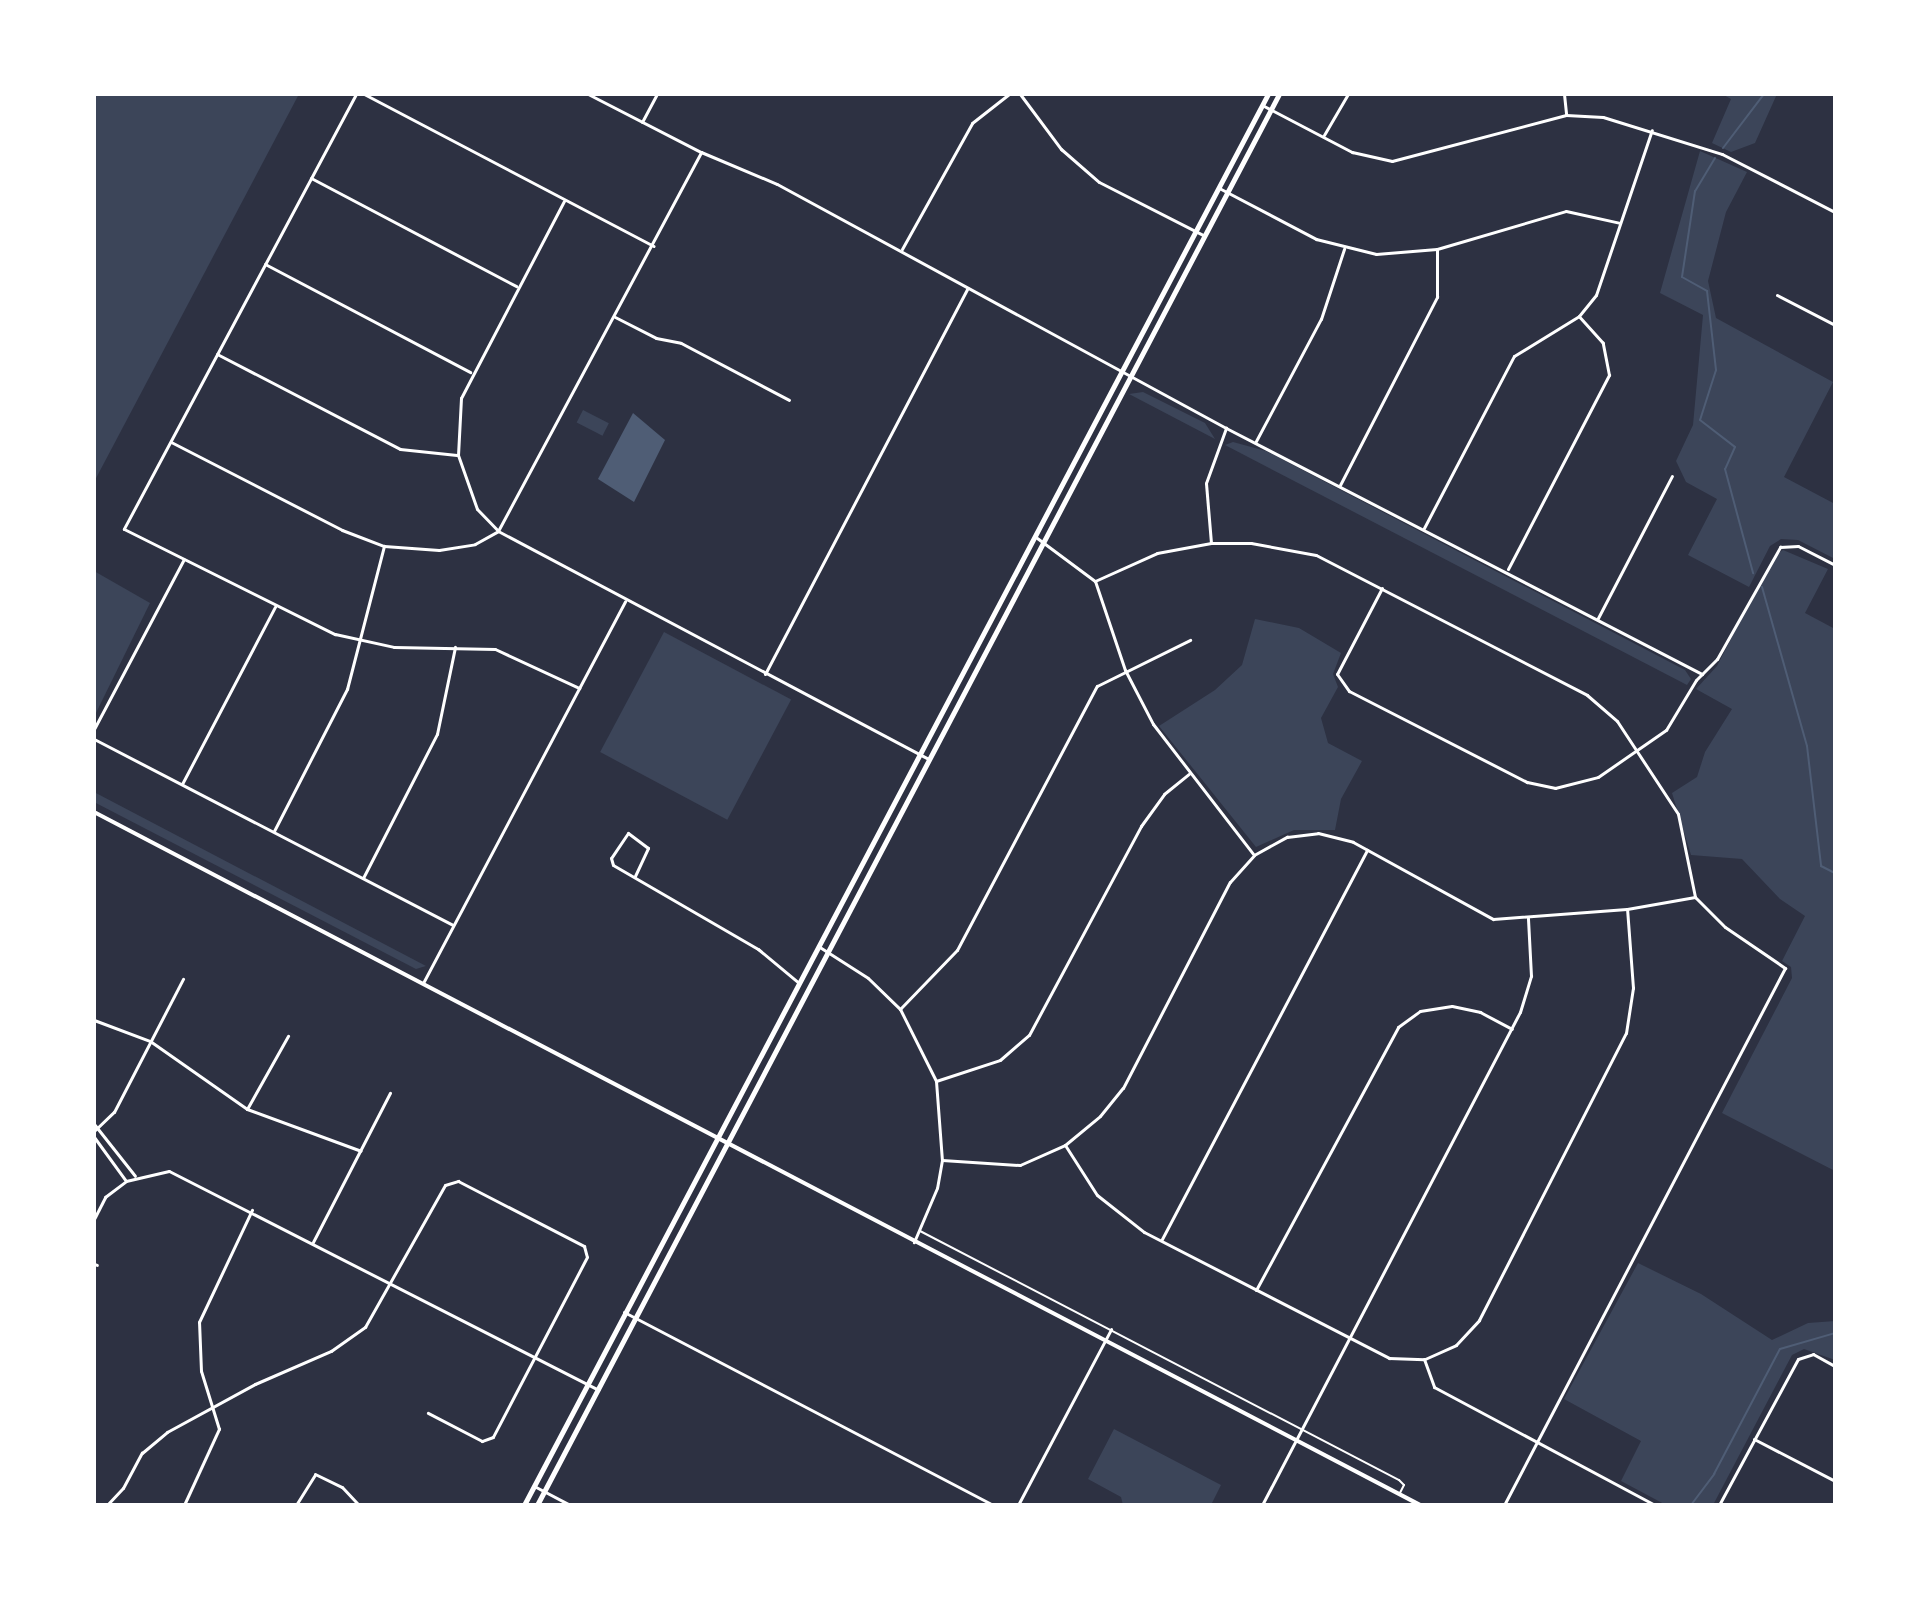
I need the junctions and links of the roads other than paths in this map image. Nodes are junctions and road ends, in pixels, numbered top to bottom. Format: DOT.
graph roads {
  1 [pos="356,94"];
  2 [pos="364,94"];
  3 [pos="588,94"];
  4 [pos="657,94"];
  5 [pos="1009,94"];
  6 [pos="1020,94"];
  7 [pos="1268,94"];
  8 [pos="1279,94"];
  9 [pos="1348,94"];
  10 [pos="1564,94"];
  11 [pos="1262,105"];
  12 [pos="1271,111"];
  13 [pos="1566,115"];
  14 [pos="642,123"];
  15 [pos="1652,130"];
  16 [pos="1323,137"];
  17 [pos="701,152"];
  18 [pos="311,178"];
  19 [pos="1219,188"];
  20 [pos="1227,193"];
  21 [pos="564,201"];
  22 [pos="1835,212"];
  23 [pos="1620,223"];
  24 [pos="1196,232"];
  25 [pos="1205,236"];
  26 [pos="653,246"];
  27 [pos="1344,249"];
  28 [pos="1437,249"];
  29 [pos="901,250"];
  30 [pos="265,264"];
  31 [pos="518,287"];
  32 [pos="968,288"];
  33 [pos="1777,295"];
  34 [pos="1579,316"];
  35 [pos="615,317"];
  36 [pos="1835,325"];
  37 [pos="217,354"];
  38 [pos="1123,372"];
  39 [pos="472,373"];
  40 [pos="1131,377"];
  41 [pos="789,400"];
  42 [pos="1226,428"];
  43 [pos="1256,441"];
  44 [pos="171,442"];
  45 [pos="458,455"];
  46 [pos="1672,476"];
  47 [pos="1340,485"];
  48 [pos="1424,528"];
  49 [pos="498,531"];
  50 [pos="1037,538"];
  51 [pos="1044,543"];
  52 [pos="1211,543"];
  53 [pos="384,546"];
  54 [pos="184,559"];
  55 [pos="1835,565"];
  56 [pos="1507,570"];
  57 [pos="1095,581"];
  58 [pos="1382,588"];
  59 [pos="625,601"];
  60 [pos="275,607"];
  61 [pos="1598,618"];
  62 [pos="1190,640"];
  63 [pos="361,642"];
  64 [pos="455,647"];
  65 [pos="1125,670"];
  66 [pos="765,674"];
  67 [pos="1702,674"];
  68 [pos="579,688"];
  69 [pos="94,729"];
  70 [pos="94,739"];
  71 [pos="1640,751"];
  72 [pos="921,755"];
  73 [pos="929,759"];
  74 [pos="1189,774"];
  75 [pos="182,784"];
  76 [pos="94,812"];
  77 [pos="274,831"];
  78 [pos="1367,850"];
  79 [pos="1254,855"];
  80 [pos="635,876"];
  81 [pos="363,878"];
  82 [pos="1695,897"];
  83 [pos="1627,909"];
  84 [pos="1528,918"];
  85 [pos="454,925"];
  86 [pos="818,946"];
  87 [pos="829,952"];
  88 [pos="183,979"];
  89 [pos="799,983"];
  90 [pos="422,985"];
  91 [pos="900,1009"];
  92 [pos="94,1020"];
  93 [pos="1512,1029"];
  94 [pos="288,1036"];
  95 [pos="150,1041"];
  96 [pos="936,1081"];
  97 [pos="390,1093"];
  98 [pos="247,1109"];
  99 [pos="95,1128"];
  100 [pos="94,1137"];
  101 [pos="716,1139"];
  102 [pos="726,1145"];
  103 [pos="1065,1145"];
  104 [pos="361,1151"];
  105 [pos="942,1160"];
  106 [pos="135,1176"];
  107 [pos="126,1181"];
  108 [pos="252,1210"];
  109 [pos="94,1219"];
  110 [pos="919,1230"];
  111 [pos="1161,1240"];
  112 [pos="313,1242"];
  113 [pos="914,1242"];
  114 [pos="394,1284"];
  115 [pos="1256,1290"];
  116 [pos="624,1312"];
  117 [pos="636,1317"];
  118 [pos="1111,1329"];
  119 [pos="1349,1339"];
  120 [pos="1105,1342"];
  121 [pos="534,1357"];
  122 [pos="1424,1359"];
  123 [pos="1835,1366"];
  124 [pos="587,1384"];
  125 [pos="598,1390"];
  126 [pos="215,1407"];
  127 [pos="428,1413"];
  128 [pos="1303,1429"];
  129 [pos="1754,1439"];
  130 [pos="1296,1441"];
  131 [pos="1537,1442"];
  132 [pos="1835,1481"];
  133 [pos="534,1486"];
  134 [pos="544,1491"];
  135 [pos="1399,1494"];
  136 [pos="107,1505"];
  137 [pos="184,1505"];
  138 [pos="296,1505"];
  139 [pos="359,1505"];
  140 [pos="524,1505"];
  141 [pos="537,1505"];
  142 [pos="570,1505"];
  143 [pos="993,1505"];
  144 [pos="1018,1505"];
  145 [pos="1262,1505"];
  146 [pos="1420,1505"];
  147 [pos="1504,1505"];
  148 [pos="1655,1505"];
  149 [pos="1719,1505"];
  1 -- 18 [label="street"];
  2 -- 21 [label="street"];
  3 -- 14 [label="street"];
  4 -- 14 [label="street"];
  5 -- 29 [label="street"];
  6 -- 24 [label="street"];
  7 -- 11 [label="main road"];
  8 -- 12 [label="main road"];
  9 -- 16 [label="street"];
  10 -- 13 [label="street"];
  11 -- 12 [label="street"];
  11 -- 19 [label="main road"];
  12 -- 16 [label="street"];
  12 -- 20 [label="main road"];
  13 -- 15 [label="street"];
  13 -- 16 [label="street"];
  14 -- 17 [label="street"];
  15 -- 22 [label="street"];
  15 -- 23 [label="street"];
  17 -- 26 [label="street"];
  17 -- 29 [label="street"];
  18 -- 30 [label="street"];
  18 -- 31 [label="street"];
  19 -- 20 [label="street"];
  19 -- 24 [label="main road"];
  20 -- 25 [label="main road"];
  20 -- 27 [label="street"];
  21 -- 26 [label="street"];
  21 -- 31 [label="street"];
  23 -- 28 [label="street"];
  23 -- 34 [label="street"];
  24 -- 25 [label="street"];
  24 -- 38 [label="main road"];
  25 -- 40 [label="main road"];
  26 -- 35 [label="street"];
  27 -- 28 [label="street"];
  27 -- 43 [label="street"];
  28 -- 47 [label="street"];
  29 -- 32 [label="street"];
  30 -- 37 [label="street"];
  30 -- 39 [label="street"];
  31 -- 39 [label="street"];
  32 -- 38 [label="street"];
  32 -- 66 [label="street"];
  33 -- 36 [label="street"];
  34 -- 48 [label="street"];
  34 -- 56 [label="street"];
  35 -- 41 [label="street"];
  35 -- 49 [label="street"];
  37 -- 44 [label="street"];
  37 -- 45 [label="street"];
  38 -- 40 [label="street"];
  38 -- 50 [label="main road"];
  39 -- 45 [label="street"];
  40 -- 42 [label="street"];
  40 -- 51 [label="main road"];
  42 -- 43 [label="street"];
  42 -- 52 [label="street"];
  43 -- 47 [label="street"];
  44 -- 53 [label="street"];
  44 -- 54 [label="street"];
  45 -- 49 [label="street"];
  46 -- 61 [label="street"];
  47 -- 48 [label="street"];
  48 -- 56 [label="street"];
  49 -- 53 [label="street"];
  49 -- 59 [label="street"];
  50 -- 51 [label="street"];
  50 -- 72 [label="main road"];
  51 -- 57 [label="street"];
  51 -- 73 [label="main road"];
  52 -- 57 [label="street"];
  52 -- 58 [label="street"];
  53 -- 63 [label="street"];
  54 -- 60 [label="street"];
  54 -- 69 [label="street"];
  55 -- 67 [label="street"];
  56 -- 61 [label="street"];
  57 -- 65 [label="street"];
  58 -- 71 [label="street"];
  58 -- 71 [label="street"];
  59 -- 66 [label="street"];
  59 -- 68 [label="street"];
  60 -- 63 [label="street"];
  60 -- 75 [label="street"];
  61 -- 67 [label="street"];
  62 -- 65 [label="street"];
  63 -- 64 [label="street"];
  63 -- 77 [label="street"];
  64 -- 68 [label="street"];
  64 -- 81 [label="street"];
  65 -- 74 [label="street"];
  65 -- 91 [label="street"];
  66 -- 72 [label="street"];
  67 -- 71 [label="street"];
  68 -- 85 [label="street"];
  70 -- 75 [label="street"];
  71 -- 82 [label="street"];
  72 -- 73 [label="street"];
  72 -- 86 [label="main road"];
  73 -- 87 [label="main road"];
  74 -- 79 [label="street"];
  74 -- 96 [label="street"];
  75 -- 77 [label="street"];
  76 -- 90 [label="street"];
  77 -- 81 [label="street"];
  78 -- 79 [label="street"];
  78 -- 84 [label="street"];
  78 -- 111 [label="street"];
  79 -- 103 [label="street"];
  80 -- 80 [label="street"];
  80 -- 89 [label="street"];
  81 -- 85 [label="street"];
  82 -- 83 [label="street"];
  82 -- 131 [label="street"];
  83 -- 84 [label="street"];
  83 -- 122 [label="street"];
  84 -- 93 [label="street"];
  85 -- 90 [label="street"];
  86 -- 87 [label="street"];
  86 -- 89 [label="main road"];
  87 -- 91 [label="street"];
  87 -- 102 [label="main road"];
  88 -- 95 [label="street"];
  89 -- 101 [label="main road"];
  90 -- 101 [label="street"];
  91 -- 96 [label="street"];
  92 -- 95 [label="street"];
  93 -- 115 [label="street"];
  93 -- 119 [label="street"];
  94 -- 98 [label="street"];
  95 -- 98 [label="street"];
  95 -- 99 [label="street"];
  96 -- 105 [label="street"];
  97 -- 104 [label="street"];
  98 -- 104 [label="street"];
  99 -- 106 [label="street"];
  100 -- 107 [label="street"];
  101 -- 102 [label="street"];
  101 -- 116 [label="main road"];
  102 -- 113 [label="street"];
  102 -- 117 [label="main road"];
  103 -- 105 [label="street"];
  103 -- 111 [label="street"];
  104 -- 112 [label="street"];
  105 -- 110 [label="street"];
  106 -- 107 [label="street"];
  106 -- 108 [label="street"];
  107 -- 109 [label="street"];
  108 -- 112 [label="street"];
  108 -- 126 [label="street"];
  110 -- 113 [label="street"];
  110 -- 118 [label="lane"];
  111 -- 115 [label="street"];
  112 -- 114 [label="street"];
  113 -- 120 [label="street"];
  114 -- 121 [label="street"];
  114 -- 121 [label="street"];
  114 -- 126 [label="street"];
  115 -- 119 [label="street"];
  116 -- 117 [label="street"];
  116 -- 124 [label="main road"];
  117 -- 125 [label="main road"];
  117 -- 143 [label="street"];
  118 -- 120 [label="street"];
  118 -- 128 [label="lane"];
  119 -- 122 [label="street"];
  119 -- 128 [label="street"];
  120 -- 130 [label="street"];
  120 -- 144 [label="street"];
  121 -- 124 [label="street"];
  121 -- 127 [label="street"];
  122 -- 131 [label="street"];
  123 -- 129 [label="street"];
  124 -- 125 [label="street"];
  124 -- 133 [label="main road"];
  125 -- 134 [label="main road"];
  126 -- 136 [label="street"];
  126 -- 137 [label="street"];
  128 -- 130 [label="street"];
  128 -- 135 [label="lane"];
  129 -- 132 [label="street"];
  129 -- 149 [label="street"];
  130 -- 135 [label="street"];
  130 -- 145 [label="street"];
  131 -- 147 [label="street"];
  131 -- 148 [label="street"];
  133 -- 134 [label="street"];
  133 -- 140 [label="main road"];
  134 -- 141 [label="main road"];
  134 -- 142 [label="street"];
  135 -- 146 [label="street"];
  138 -- 139 [label="street"];
}
